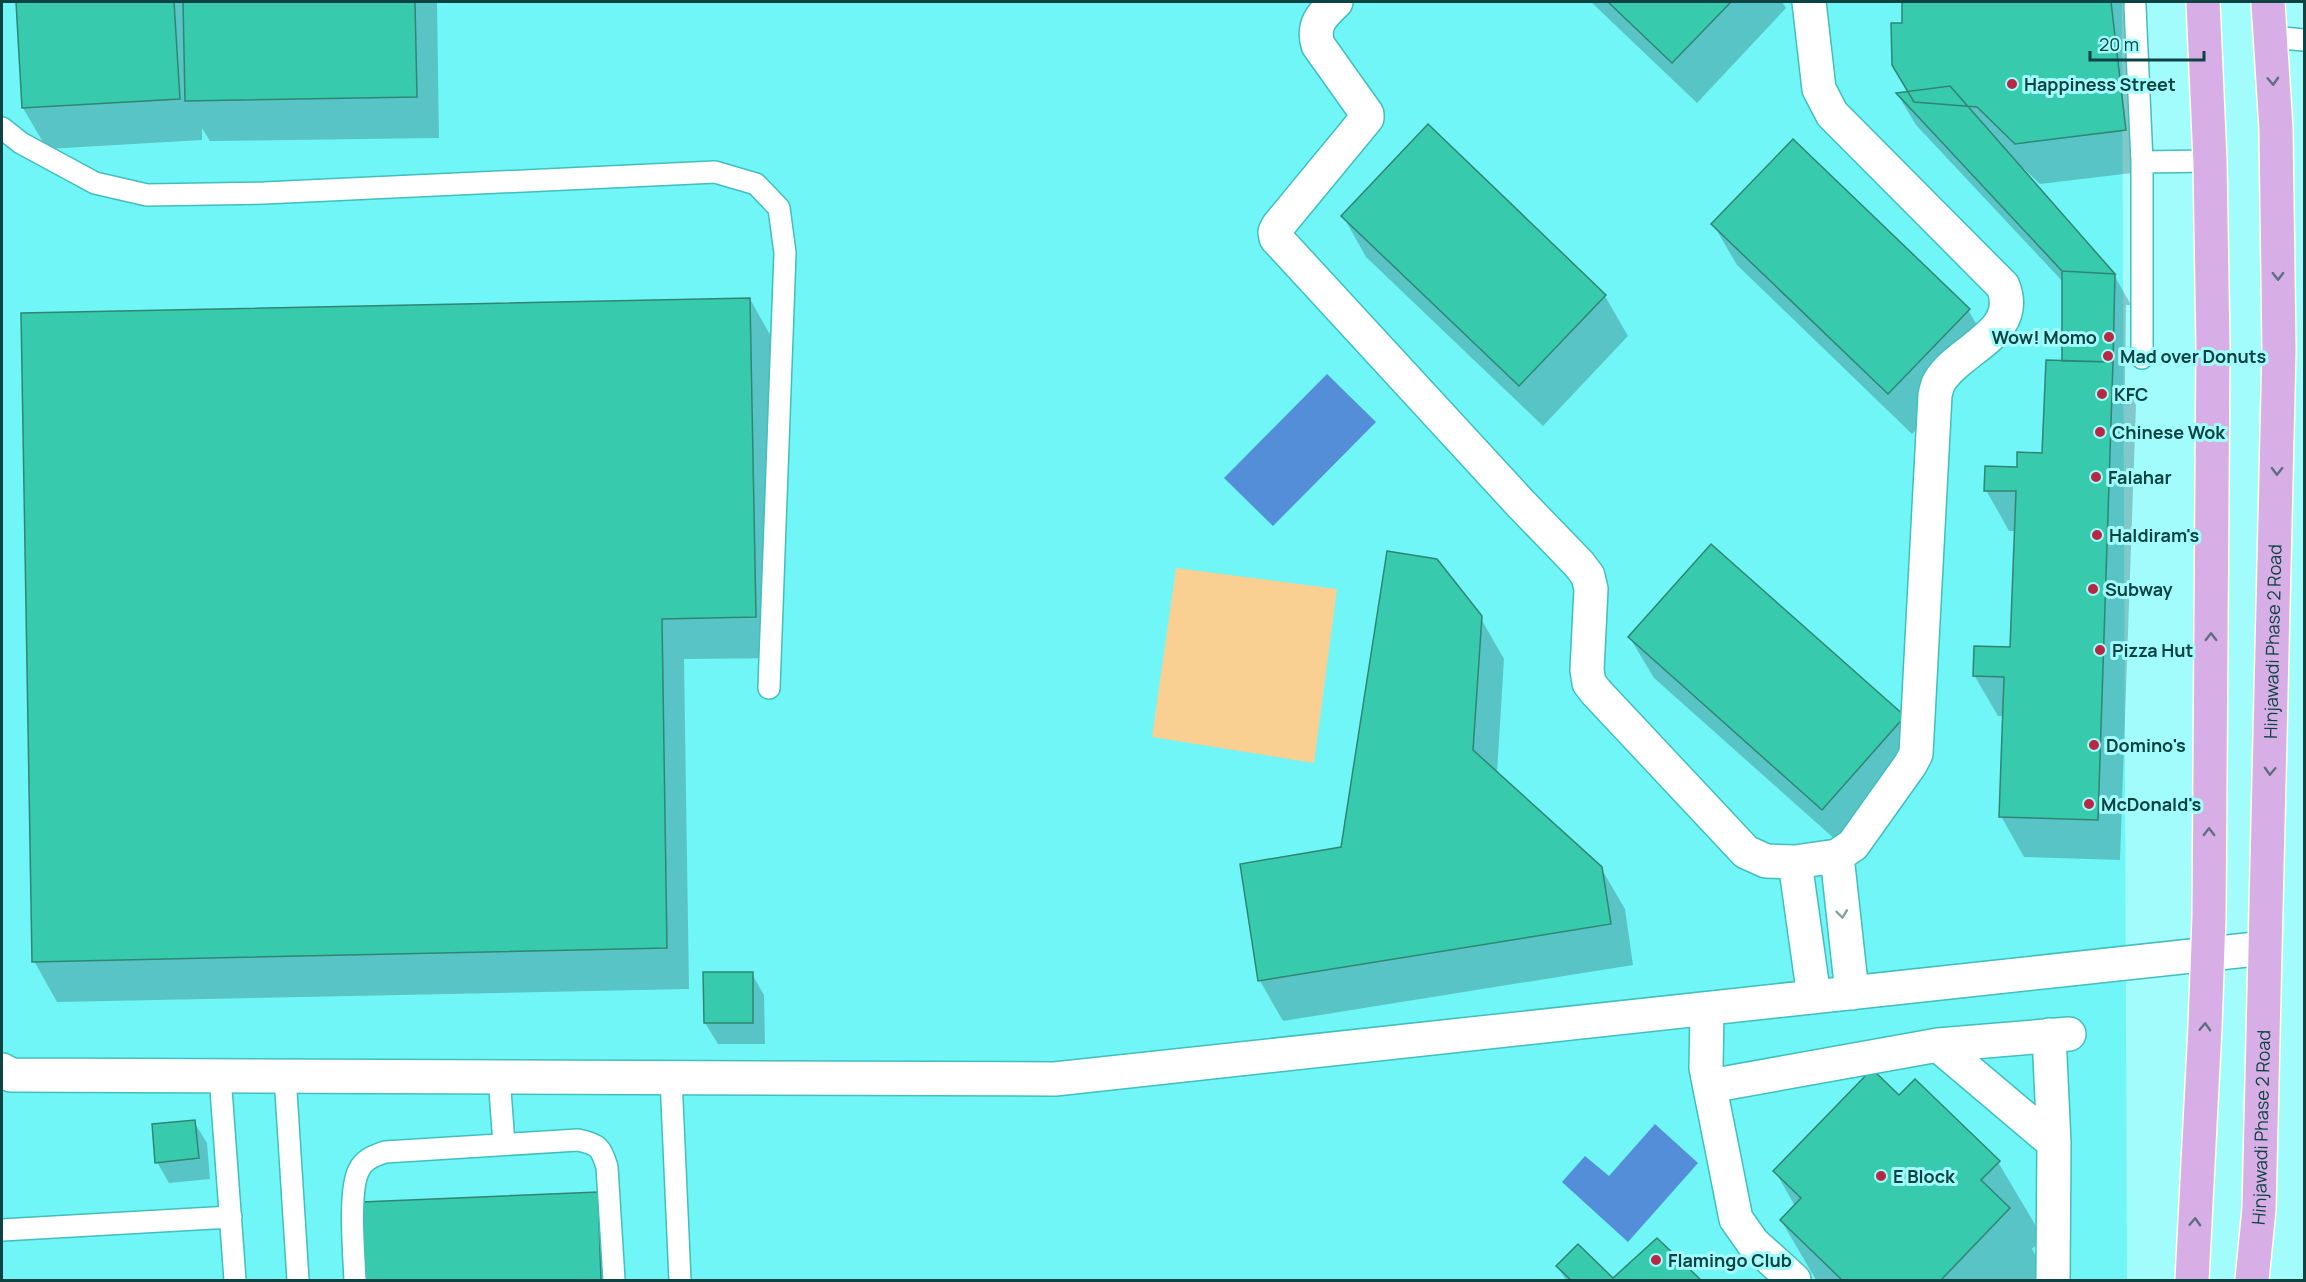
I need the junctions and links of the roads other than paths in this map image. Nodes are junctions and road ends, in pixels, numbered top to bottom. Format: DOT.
graph roads {
  1 [pos="1336,2"];
  2 [pos="1809,2"];
  3 [pos="2203,2"];
  4 [pos="2268,2"];
  5 [pos="2135,6"];
  6 [pos="2271,37"];
  7 [pos="2304,40"];
  8 [pos="2,128"];
  9 [pos="2210,161"];
  10 [pos="2142,162"];
  11 [pos="2142,358"];
  12 [pos="769,688"];
  13 [pos="1837,856"];
  14 [pos="1795,862"];
  15 [pos="2265,948"];
  16 [pos="2206,955"];
  17 [pos="1852,993"];
  18 [pos="1814,997"];
  19 [pos="1707,1009"];
  20 [pos="1938,1045"];
  21 [pos="2,1070"];
  22 [pos="220,1076"];
  23 [pos="285,1076"];
  24 [pos="499,1077"];
  25 [pos="671,1078"];
  26 [pos="1710,1086"];
  27 [pos="504,1143"];
  28 [pos="2054,1143"];
  29 [pos="231,1217"];
  30 [pos="2,1230"];
  31 [pos="234,1281"];
  32 [pos="298,1281"];
  33 [pos="356,1281"];
  34 [pos="614,1281"];
  35 [pos="680,1281"];
  36 [pos="1794,1281"];
  37 [pos="2053,1281"];
  38 [pos="2192,1281"];
  39 [pos="2252,1281"];
  1 -- 14 [label="street"];
  2 -- 13 [label="street"];
  3 -- 9 [label="main road"];
  4 -- 6 [label="main road, Hinjawadi Phase 2 Road"];
  5 -- 10 [label="lane"];
  6 -- 7 [label="lane"];
  6 -- 15 [label="main road, Hinjawadi Phase 2 Road, one-way"];
  8 -- 12 [label="lane"];
  9 -- 10 [label="lane"];
  16 -- 9 [label="main road, one-way"];
  10 -- 11 [label="lane"];
  13 -- 14 [label="street"];
  13 -- 17 [label="street, one-way"];
  14 -- 18 [label="street"];
  15 -- 16 [label="street"];
  15 -- 39 [label="main road, Hinjawadi Phase 2 Road"];
  16 -- 17 [label="street"];
  38 -- 16 [label="main road, one-way"];
  17 -- 18 [label="street"];
  18 -- 19 [label="street"];
  19 -- 25 [label="street"];
  19 -- 26 [label="street"];
  20 -- 26 [label="street"];
  20 -- 28 [label="street"];
  20 -- 28 [label="street"];
  21 -- 22 [label="street"];
  22 -- 23 [label="street"];
  22 -- 29 [label="lane"];
  23 -- 24 [label="street"];
  23 -- 32 [label="lane"];
  24 -- 25 [label="street"];
  24 -- 27 [label="lane"];
  25 -- 35 [label="lane"];
  26 -- 36 [label="street"];
  27 -- 33 [label="lane"];
  27 -- 34 [label="lane"];
  28 -- 37 [label="street"];
  29 -- 30 [label="lane"];
  29 -- 31 [label="lane"];
}
